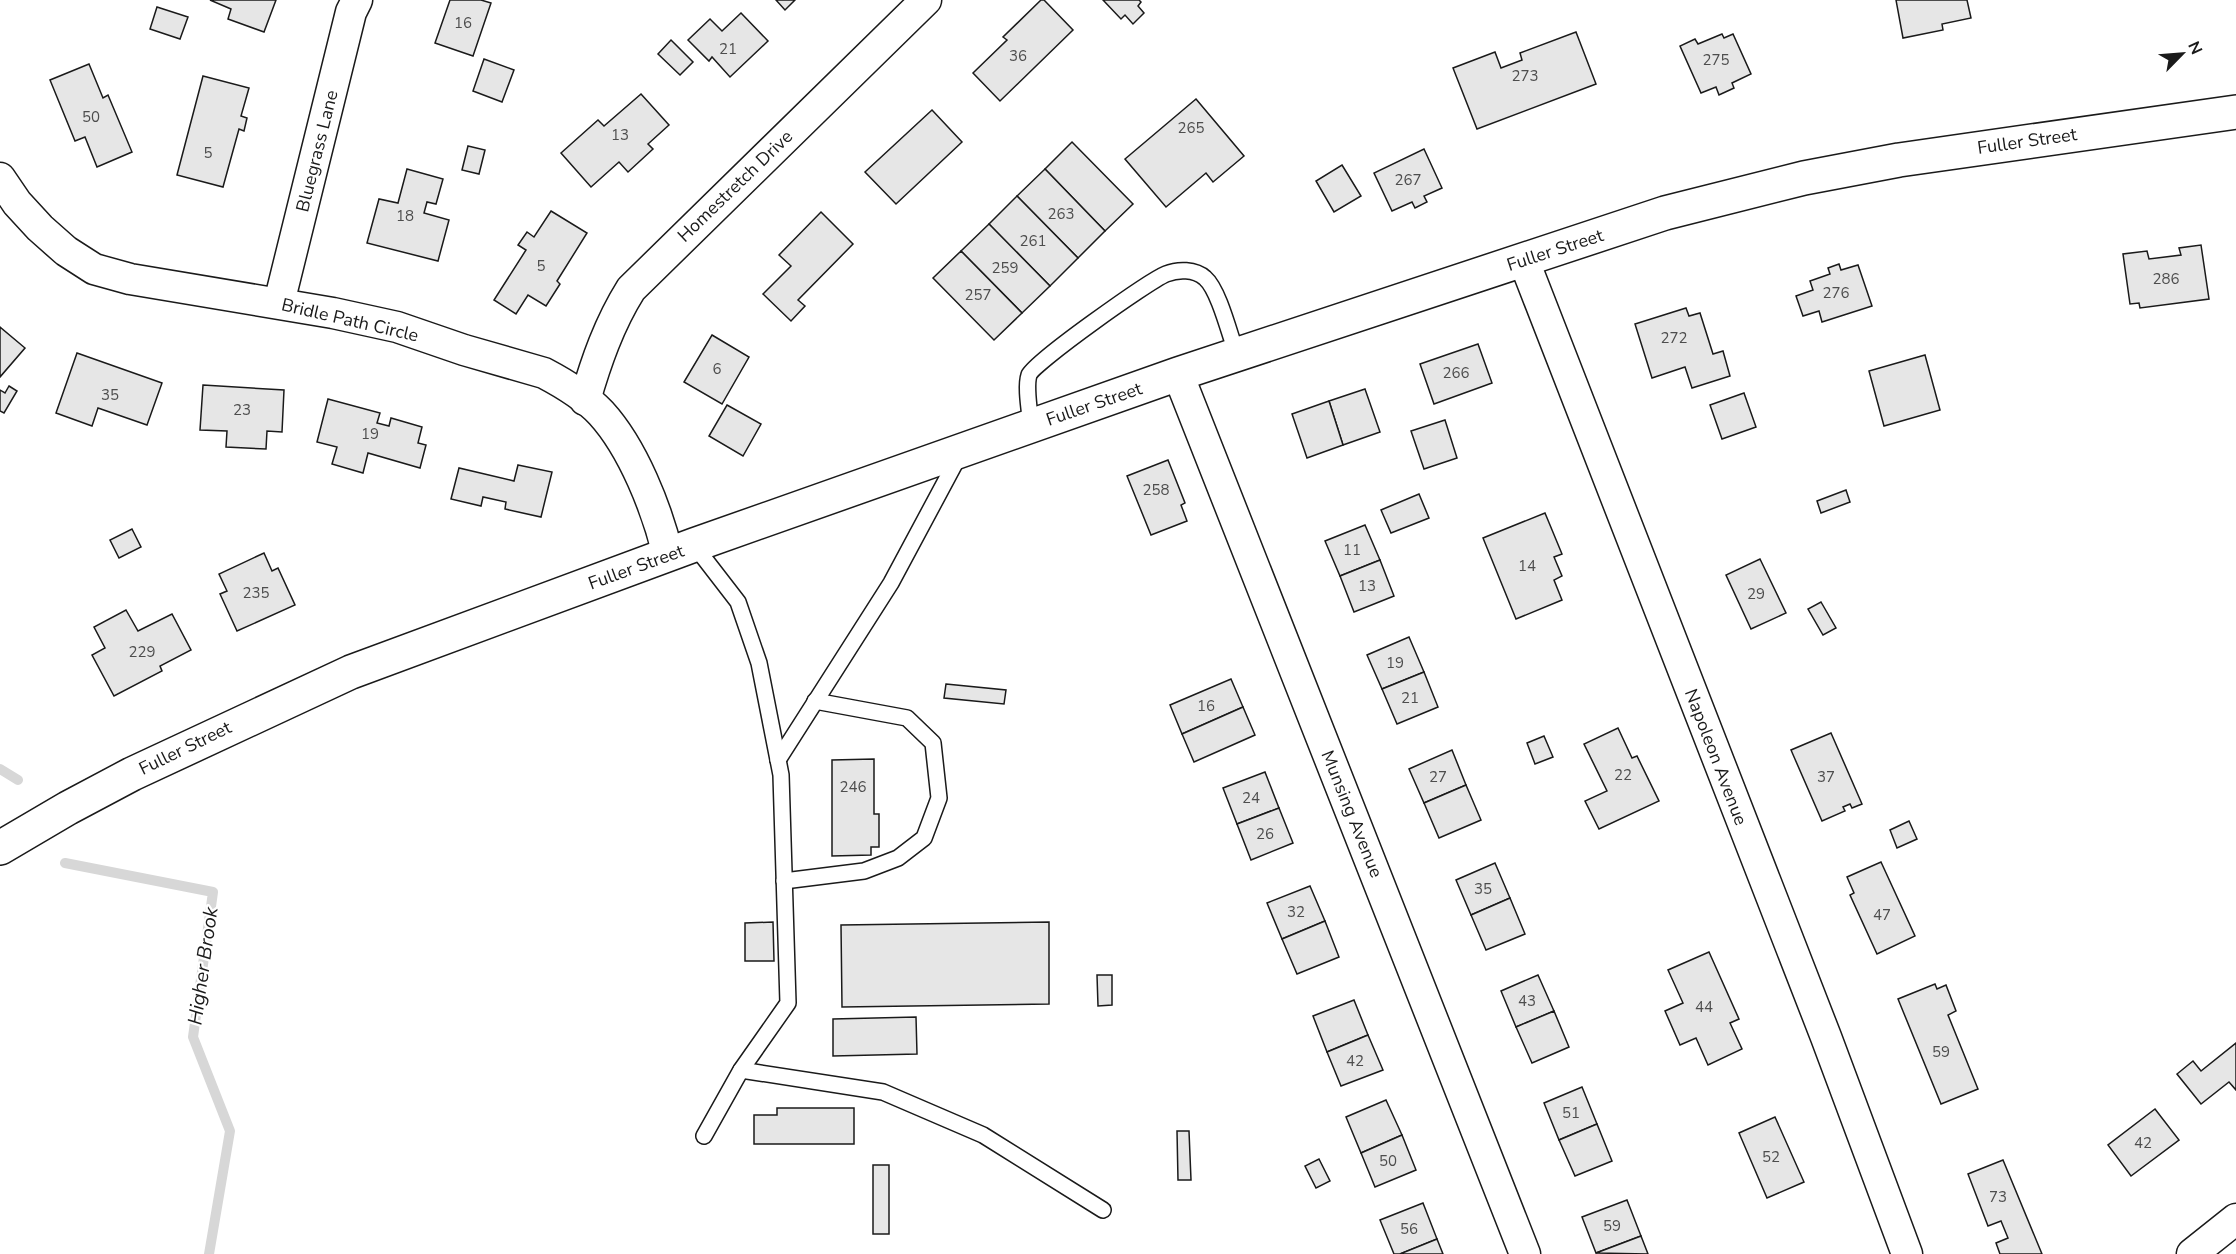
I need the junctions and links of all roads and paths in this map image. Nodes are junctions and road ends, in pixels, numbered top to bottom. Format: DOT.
graph roads {
  1 [pos="357,0"];
  2 [pos="926,0"];
  3 [pos="2236,112"];
  4 [pos="0,177"];
  5 [pos="1524,261"];
  6 [pos="279,303"];
  7 [pos="1237,355"];
  8 [pos="1178,374"];
  9 [pos="585,400"];
  10 [pos="1031,426"];
  11 [pos="962,450"];
  12 [pos="681,550"];
  13 [pos="815,701"];
  14 [pos="778,760"];
  15 [pos="0,848"];
  16 [pos="784,881"];
  17 [pos="741,1070"];
  18 [pos="704,1136"];
  19 [pos="1103,1210"];
  20 [pos="2234,1225"];
  21 [pos="1525,1254"];
  22 [pos="1907,1254"];
  23 [pos="2192,1254"];
  1 -- 6 [label="street, Bluegrass Lane"];
  2 -- 9 [label="street, Homestretch Drive"];
  3 -- 5 [label="street, Fuller Street"];
  4 -- 6 [label="street, Bridle Path Circle"];
  5 -- 7 [label="street, Fuller Street"];
  5 -- 22 [label="street, Napoleon Avenue"];
  6 -- 9 [label="street, Bridle Path Circle"];
  7 -- 8 [label="street, Fuller Street"];
  7 -- 10 [label="lane"];
  8 -- 10 [label="street, Fuller Street"];
  8 -- 21 [label="street, Munsing Avenue"];
  9 -- 12 [label="street, Bridle Path Circle"];
  10 -- 11 [label="street, Fuller Street"];
  11 -- 12 [label="street, Fuller Street"];
  11 -- 13 [label="lane"];
  12 -- 14 [label="lane"];
  12 -- 15 [label="street, Fuller Street"];
  13 -- 14 [label="lane"];
  13 -- 16 [label="lane"];
  14 -- 16 [label="lane"];
  16 -- 17 [label="lane"];
  17 -- 18 [label="lane"];
  17 -- 19 [label="lane"];
  20 -- 23 [label="street"];
}
